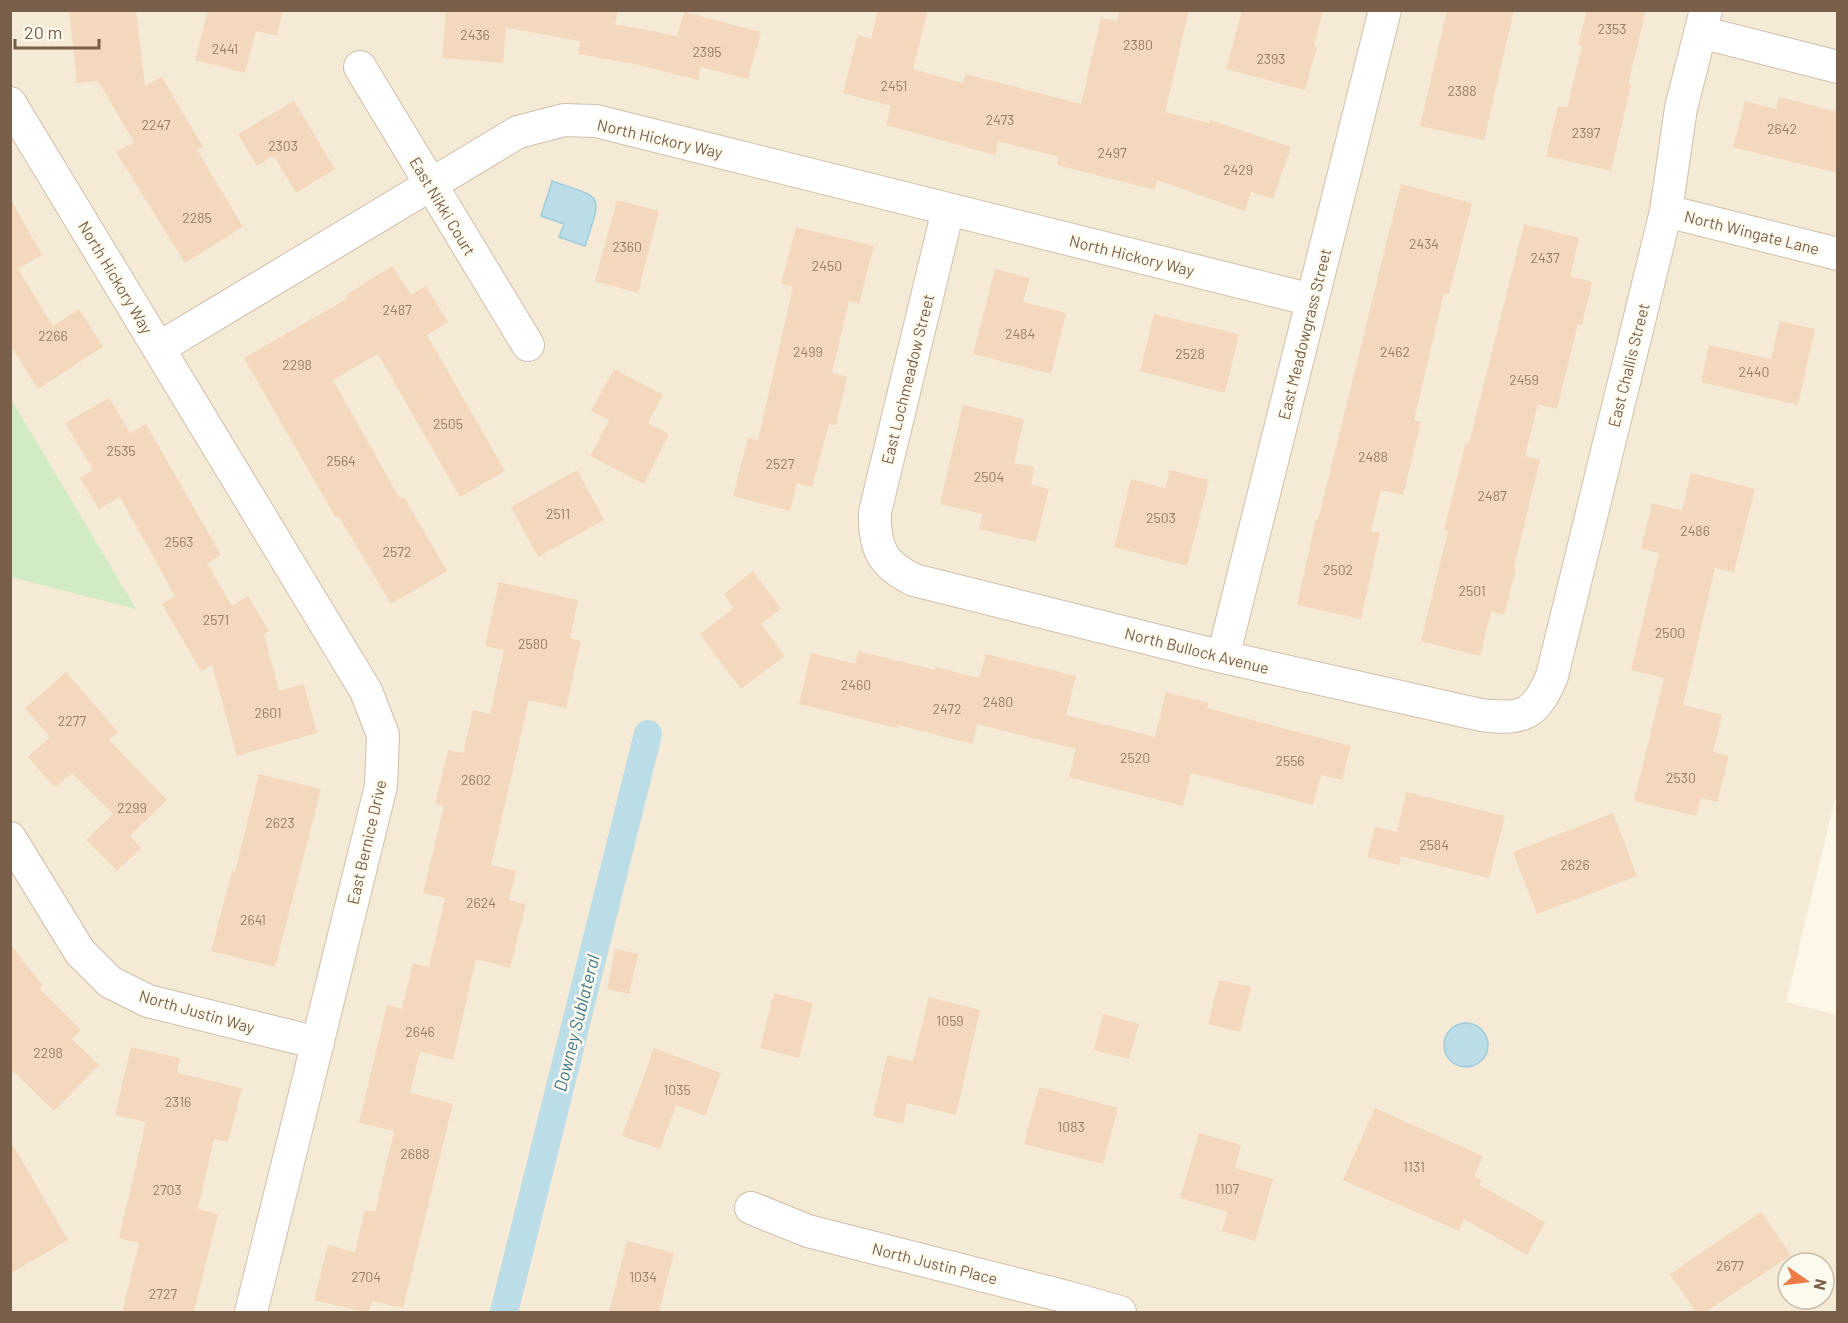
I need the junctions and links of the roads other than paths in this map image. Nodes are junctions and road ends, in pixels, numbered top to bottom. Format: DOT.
graph roads {
  1 [pos="1386,10"];
  2 [pos="1703,21"];
  3 [pos="360,67"];
  4 [pos="1838,67"];
  5 [pos="10,103"];
  6 [pos="430,184"];
  7 [pos="948,210"];
  8 [pos="1666,211"];
  9 [pos="1838,254"];
  10 [pos="1312,300"];
  11 [pos="528,345"];
  12 [pos="159,348"];
  13 [pos="878,550"];
  14 [pos="1223,657"];
  15 [pos="1528,712"];
  16 [pos="10,838"];
  17 [pos="318,1043"];
  18 [pos="751,1208"];
  19 [pos="251,1312"];
  20 [pos="1120,1312"];
  1 -- 10 [label="street, East Meadowgrass Street"];
  2 -- 4 [label="street"];
  2 -- 8 [label="street, East Challis Street"];
  3 -- 6 [label="street, East Nikki Court"];
  5 -- 12 [label="street, North Hickory Way"];
  6 -- 7 [label="street, North Hickory Way"];
  6 -- 11 [label="street, East Nikki Court"];
  6 -- 12 [label="street, North Hickory Way"];
  7 -- 10 [label="street, North Hickory Way"];
  7 -- 13 [label="street, East Lochmeadow Street"];
  8 -- 9 [label="street, North Wingate Lane"];
  8 -- 15 [label="street, East Challis Street"];
  10 -- 14 [label="street, East Meadowgrass Street"];
  12 -- 17 [label="street, East Bernice Drive"];
  13 -- 14 [label="street, North Bullock Avenue"];
  14 -- 15 [label="street, North Bullock Avenue"];
  16 -- 17 [label="street, North Justin Way"];
  17 -- 19 [label="street, East Bernice Drive"];
  18 -- 20 [label="street, North Justin Place"];
}
